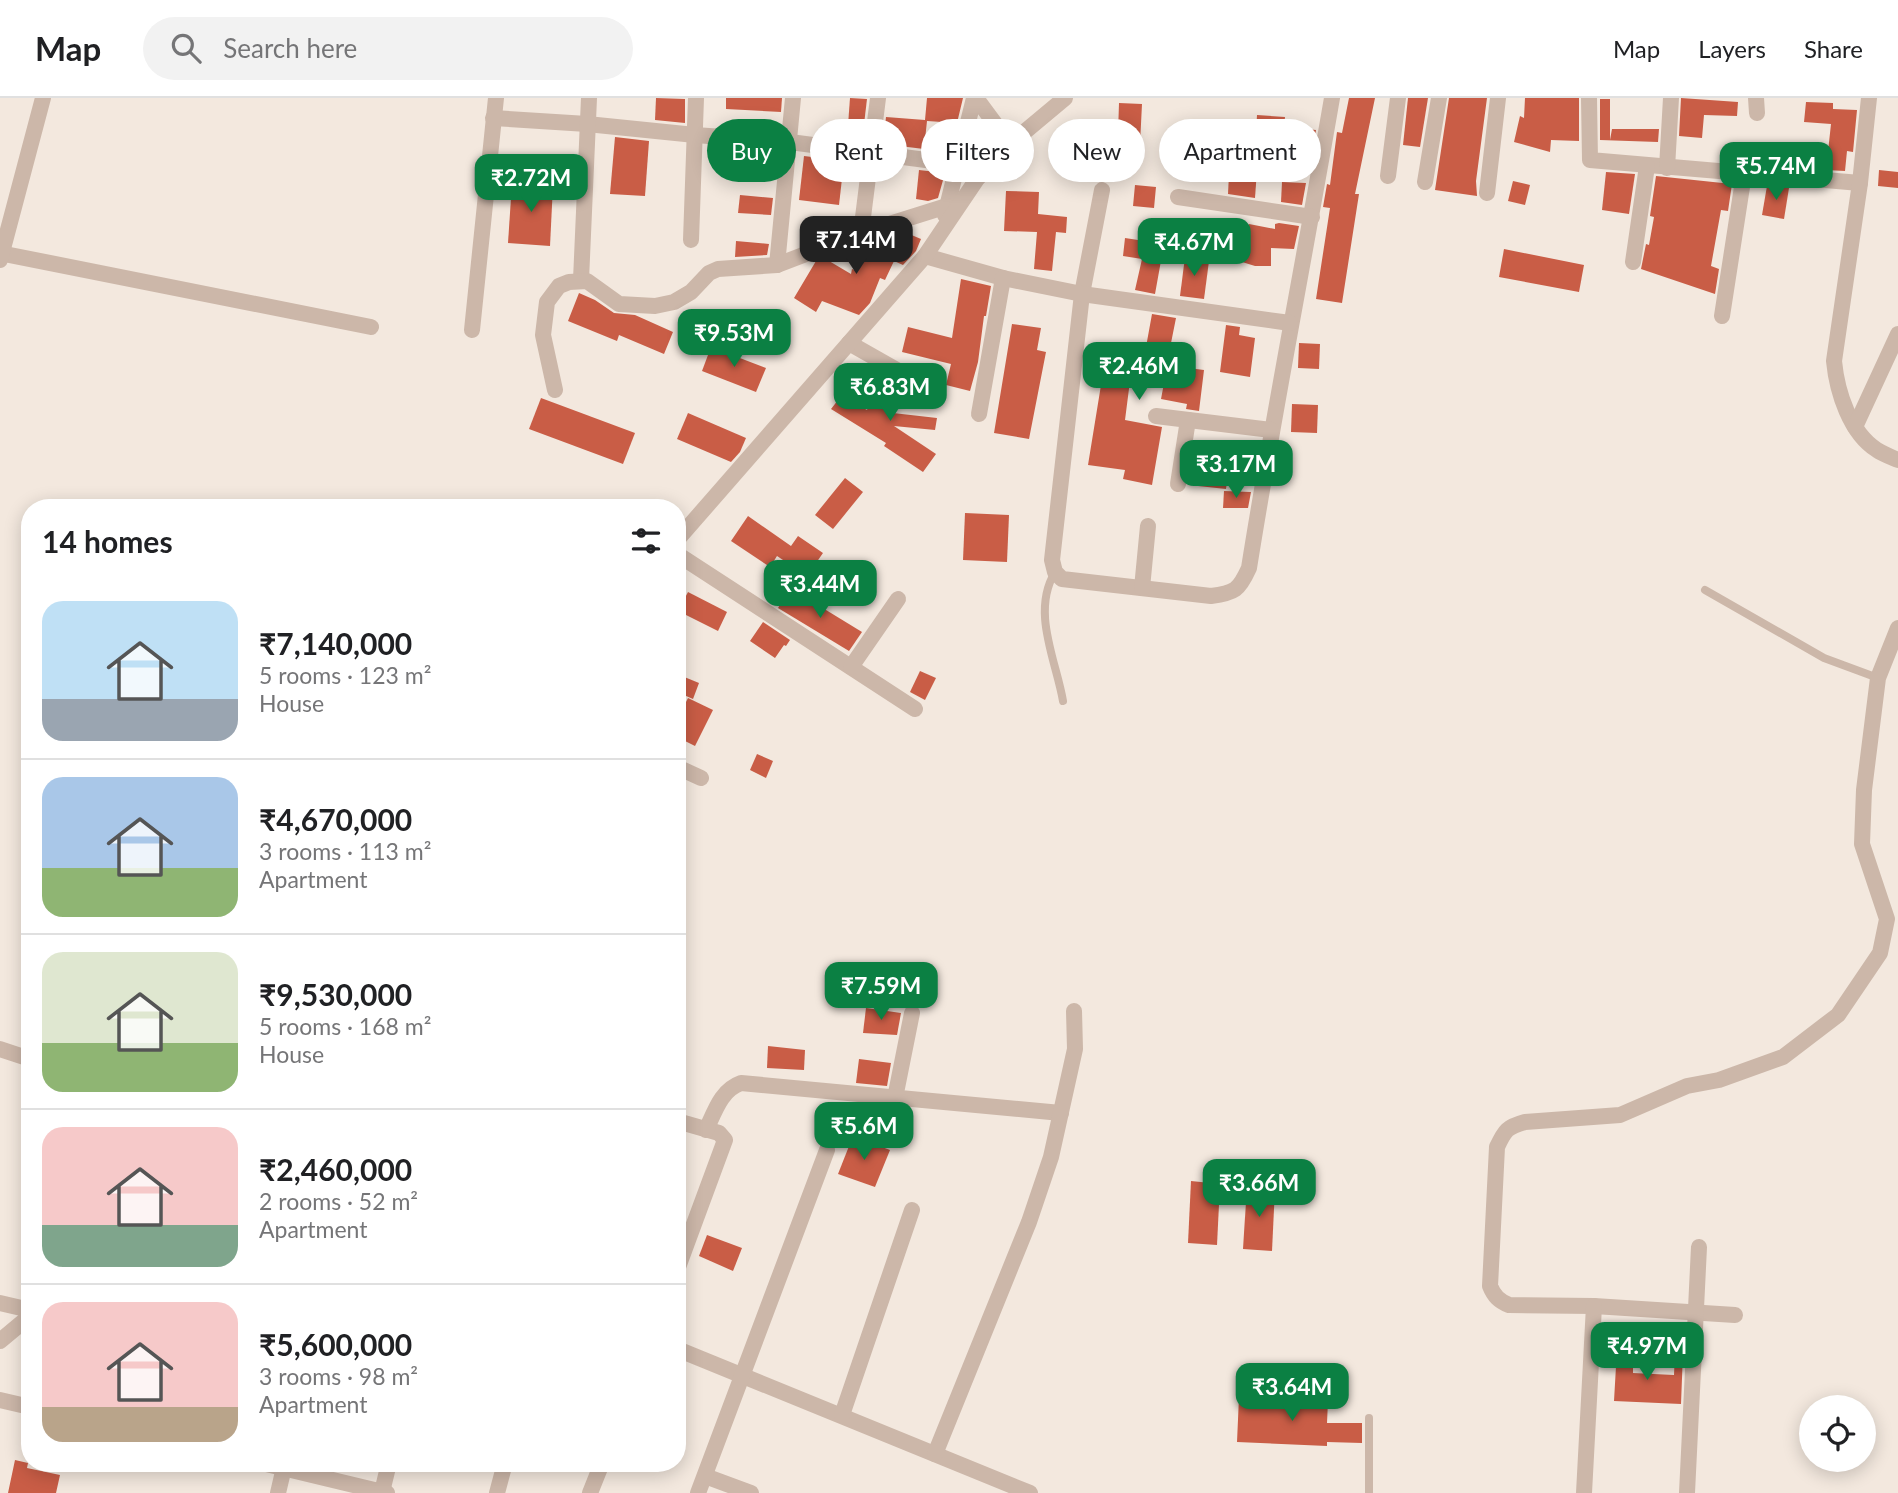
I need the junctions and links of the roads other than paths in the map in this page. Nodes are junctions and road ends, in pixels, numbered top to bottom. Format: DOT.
graph roads {
  1 [pos="43,98"];
  2 [pos="496,98"];
  3 [pos="589,98"];
  4 [pos="696,98"];
  5 [pos="793,98"];
  6 [pos="878,98"];
  7 [pos="975,98"];
  8 [pos="1065,98"];
  9 [pos="1332,98"];
  10 [pos="1398,98"];
  11 [pos="1438,98"];
  12 [pos="1498,98"];
  13 [pos="1589,98"];
  14 [pos="1671,98"];
  15 [pos="1869,98"];
  16 [pos="493,118"];
  17 [pos="792,119"];
  18 [pos="875,119"];
  19 [pos="969,119"];
  20 [pos="991,119"];
  21 [pos="587,124"];
  22 [pos="1034,124"];
  23 [pos="695,135"];
  24 [pos="707,136"];
  25 [pos="1647,166"];
  26 [pos="1667,167"];
  27 [pos="1744,174"];
  28 [pos="1388,176"];
  29 [pos="786,182"];
  30 [pos="867,182"];
  31 [pos="952,182"];
  32 [pos="974,182"];
  33 [pos="1425,182"];
  34 [pos="1860,183"];
  35 [pos="1102,190"];
  36 [pos="1487,193"];
  37 [pos="1178,197"];
  38 [pos="947,206"];
  39 [pos="1312,217"];
  40 [pos="941,230"];
  41 [pos="861,233"];
  42 [pos="691,240"];
  43 [pos="1,255"];
  44 [pos="925,256"];
  45 [pos="1633,262"];
  46 [pos="777,265"];
  47 [pos="1003,278"];
  48 [pos="581,280"];
  49 [pos="1082,294"];
  50 [pos="1722,316"];
  51 [pos="1290,323"];
  52 [pos="371,327"];
  53 [pos="472,330"];
  54 [pos="1898,334"];
  55 [pos="849,343"];
  56 [pos="909,377"];
  57 [pos="555,390"];
  58 [pos="979,414"];
  59 [pos="1156,416"];
  60 [pos="1188,420"];
  61 [pos="1855,427"];
  62 [pos="1270,430"];
  63 [pos="1898,460"];
  64 [pos="1178,484"];
  65 [pos="1148,526"];
  66 [pos="686,530"];
  67 [pos="686,560"];
  68 [pos="1055,572"];
  69 [pos="1142,588"];
  70 [pos="1705,590"];
  71 [pos="898,599"];
  72 [pos="1898,628"];
  73 [pos="851,667"];
  74 [pos="1878,678"];
  75 [pos="1063,701"];
  76 [pos="915,709"];
  77 [pos="686,770"];
  78 [pos="701,778"];
  79 [pos="1074,1011"];
  80 [pos="912,1013"];
  81 [pos="0,1049"];
  82 [pos="21,1056"];
  83 [pos="895,1098"];
  84 [pos="1061,1113"];
  85 [pos="686,1124"];
  86 [pos="706,1130"];
  87 [pos="827,1150"];
  88 [pos="912,1210"];
  89 [pos="686,1246"];
  90 [pos="1699,1247"];
  91 [pos="0,1303"];
  92 [pos="1594,1306"];
  93 [pos="21,1308"];
  94 [pos="1696,1312"];
  95 [pos="1735,1315"];
  96 [pos="21,1324"];
  97 [pos="0,1341"];
  98 [pos="686,1352"];
  99 [pos="744,1375"];
  100 [pos="0,1400"];
  101 [pos="21,1405"];
  102 [pos="842,1415"];
  103 [pos="1369,1418"];
  104 [pos="934,1454"];
  105 [pos="283,1472"];
  106 [pos="307,1472"];
  107 [pos="387,1472"];
  108 [pos="503,1472"];
  109 [pos="598,1472"];
  110 [pos="705,1476"];
  111 [pos="384,1492"];
  112 [pos="278,1493"];
  113 [pos="497,1493"];
  114 [pos="590,1493"];
  115 [pos="698,1493"];
  116 [pos="751,1493"];
  117 [pos="1030,1493"];
  118 [pos="1369,1493"];
  119 [pos="1584,1493"];
  120 [pos="1687,1493"];
  1 -- 43 [label="street"];
  2 -- 16 [label="street"];
  3 -- 21 [label="street"];
  4 -- 23 [label="street"];
  5 -- 17 [label="street"];
  6 -- 18 [label="street"];
  7 -- 19 [label="street"];
  7 -- 20 [label="street"];
  8 -- 22 [label="street"];
  9 -- 39 [label="street"];
  10 -- 28 [label="street"];
  11 -- 33 [label="street"];
  12 -- 36 [label="street"];
  13 -- 25 [label="street"];
  14 -- 26 [label="street"];
  15 -- 34 [label="street"];
  16 -- 21 [label="street"];
  16 -- 53 [label="street"];
  21 -- 23 [label="street"];
  21 -- 48 [label="street"];
  23 -- 24 [label="street"];
  23 -- 42 [label="street"];
  25 -- 26 [label="street"];
  25 -- 45 [label="street"];
  26 -- 27 [label="street"];
  27 -- 34 [label="street"];
  27 -- 50 [label="street"];
  29 -- 46 [label="street"];
  30 -- 41 [label="street"];
  31 -- 38 [label="street"];
  32 -- 40 [label="street"];
  34 -- 61 [label="street"];
  35 -- 49 [label="street"];
  37 -- 39 [label="street"];
  38 -- 40 [label="street"];
  38 -- 41 [label="street"];
  39 -- 51 [label="street"];
  40 -- 44 [label="street"];
  41 -- 46 [label="street"];
  43 -- 52 [label="street"];
  44 -- 47 [label="street"];
  44 -- 55 [label="street"];
  46 -- 48 [label="street"];
  47 -- 49 [label="street"];
  47 -- 58 [label="street"];
  48 -- 57 [label="street"];
  49 -- 51 [label="street"];
  49 -- 68 [label="street"];
  51 -- 62 [label="street"];
  54 -- 61 [label="street"];
  55 -- 56 [label="street"];
  55 -- 66 [label="street"];
  59 -- 60 [label="street"];
  60 -- 62 [label="street"];
  60 -- 64 [label="street"];
  61 -- 63 [label="street"];
  62 -- 69 [label="street"];
  65 -- 69 [label="street"];
  67 -- 73 [label="street"];
  68 -- 69 [label="street"];
  68 -- 75 [label="lane"];
  70 -- 74 [label="lane"];
  71 -- 73 [label="street"];
  72 -- 74 [label="street"];
  73 -- 76 [label="street"];
  74 -- 92 [label="street"];
  77 -- 78 [label="street"];
  79 -- 84 [label="street"];
  80 -- 83 [label="street"];
  81 -- 82 [label="street"];
  83 -- 84 [label="street"];
  83 -- 86 [label="street"];
  84 -- 104 [label="street"];
  85 -- 86 [label="street"];
  86 -- 89 [label="street"];
  87 -- 99 [label="street"];
  88 -- 102 [label="street"];
  90 -- 94 [label="street"];
  91 -- 93 [label="street"];
  92 -- 94 [label="street"];
  92 -- 119 [label="street"];
  94 -- 95 [label="street"];
  94 -- 120 [label="street"];
  96 -- 97 [label="street"];
  98 -- 99 [label="street"];
  99 -- 102 [label="street"];
  99 -- 110 [label="street"];
  100 -- 101 [label="street"];
  102 -- 104 [label="street"];
  103 -- 118 [label="lane"];
  104 -- 117 [label="street"];
  105 -- 112 [label="street"];
  106 -- 111 [label="street"];
  107 -- 111 [label="street"];
  108 -- 113 [label="street"];
  109 -- 114 [label="street"];
  110 -- 115 [label="street"];
  110 -- 116 [label="street"];
}
